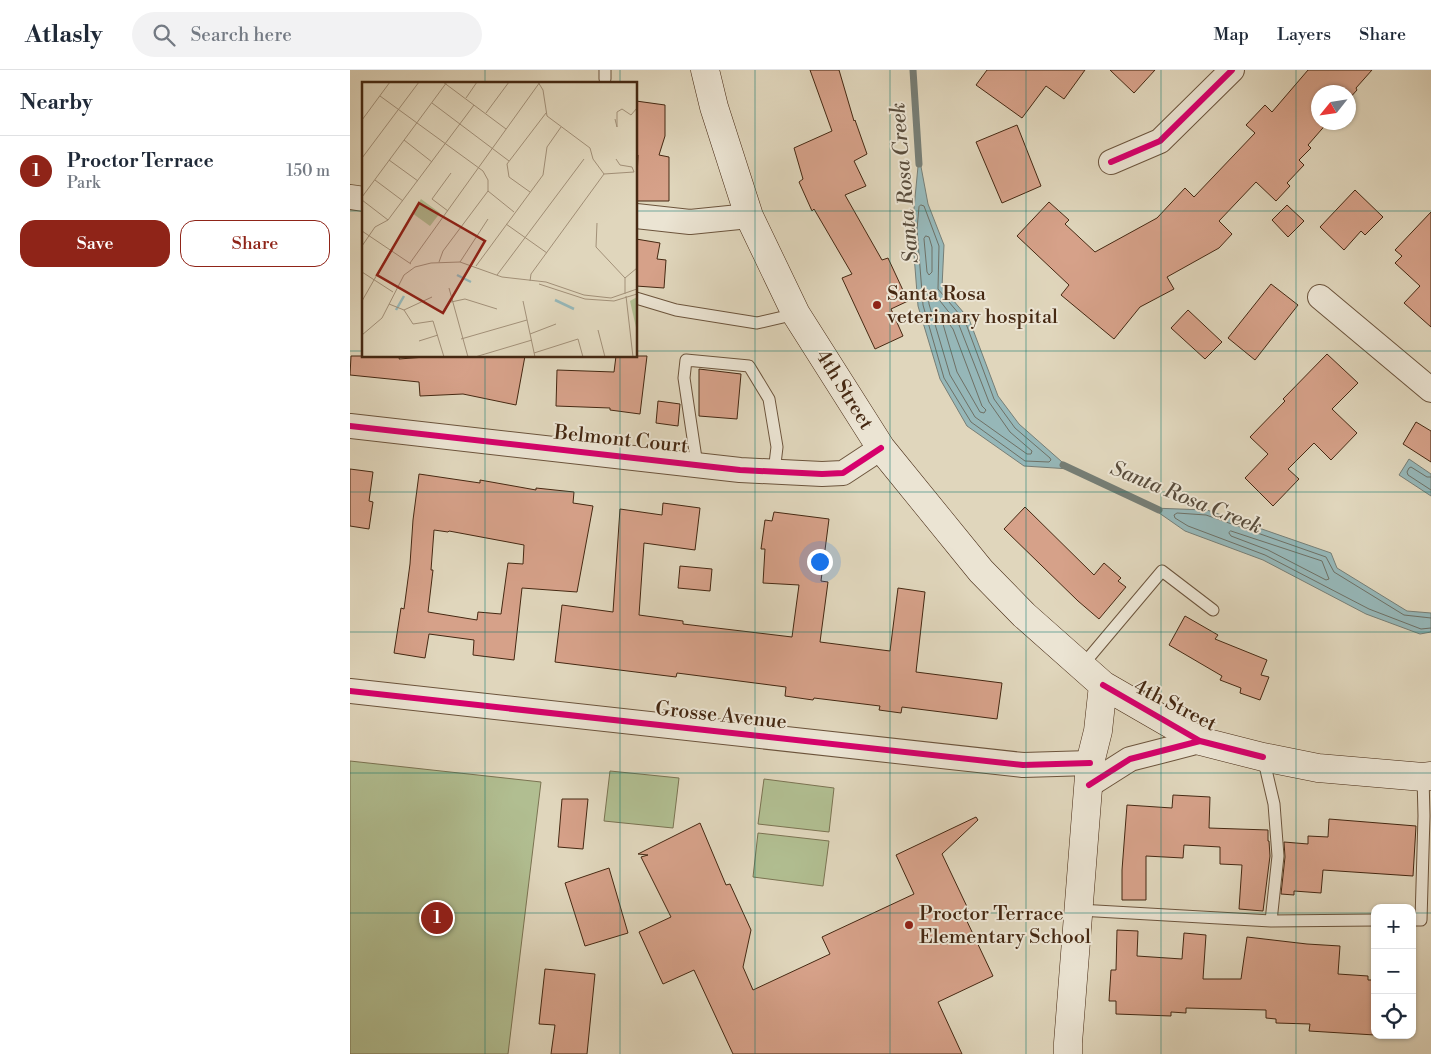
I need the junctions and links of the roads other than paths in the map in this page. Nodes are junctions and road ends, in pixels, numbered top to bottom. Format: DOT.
graph roads {
  1 [pos="705,70"];
  2 [pos="1232,70"];
  3 [pos="1112,162"];
  4 [pos="638,216"];
  5 [pos="749,216"];
  6 [pos="1320,297"];
  7 [pos="638,299"];
  8 [pos="796,314"];
  9 [pos="1431,390"];
  10 [pos="350,426"];
  11 [pos="881,448"];
  12 [pos="697,465"];
  13 [pos="774,472"];
  14 [pos="1213,610"];
  15 [pos="1081,667"];
  16 [pos="1103,685"];
  17 [pos="350,691"];
  18 [pos="1200,741"];
  19 [pos="1263,757"];
  20 [pos="1089,774"];
  21 [pos="1427,776"];
  22 [pos="1079,910"];
  23 [pos="1371,920"];
  24 [pos="1421,920"];
  25 [pos="1271,921"];
  26 [pos="1068,1054"];
  1 -- 5 [label="main road, 4th Street"];
  2 -- 3 [label="street"];
  4 -- 5 [label="street"];
  5 -- 8 [label="main road, 4th Street"];
  6 -- 9 [label="street"];
  7 -- 8 [label="lane"];
  8 -- 11 [label="main road, 4th Street"];
  10 -- 12 [label="street, Belmont Court"];
  11 -- 13 [label="street, Belmont Court"];
  11 -- 15 [label="main road, 4th Street"];
  12 -- 13 [label="street, Belmont Court"];
  12 -- 13 [label="lane"];
  14 -- 15 [label="lane"];
  15 -- 16 [label="main road, 4th Street"];
  16 -- 18 [label="main road, 4th Street"];
  16 -- 20 [label="main road"];
  17 -- 20 [label="street, Grosse Avenue"];
  18 -- 19 [label="main road, 4th Street"];
  18 -- 20 [label="street"];
  19 -- 21 [label="main road, 4th Street"];
  19 -- 25 [label="lane"];
  20 -- 22 [label="main road"];
  21 -- 24 [label="lane"];
  22 -- 25 [label="lane"];
  22 -- 26 [label="main road"];
  23 -- 25 [label="lane"];
}
